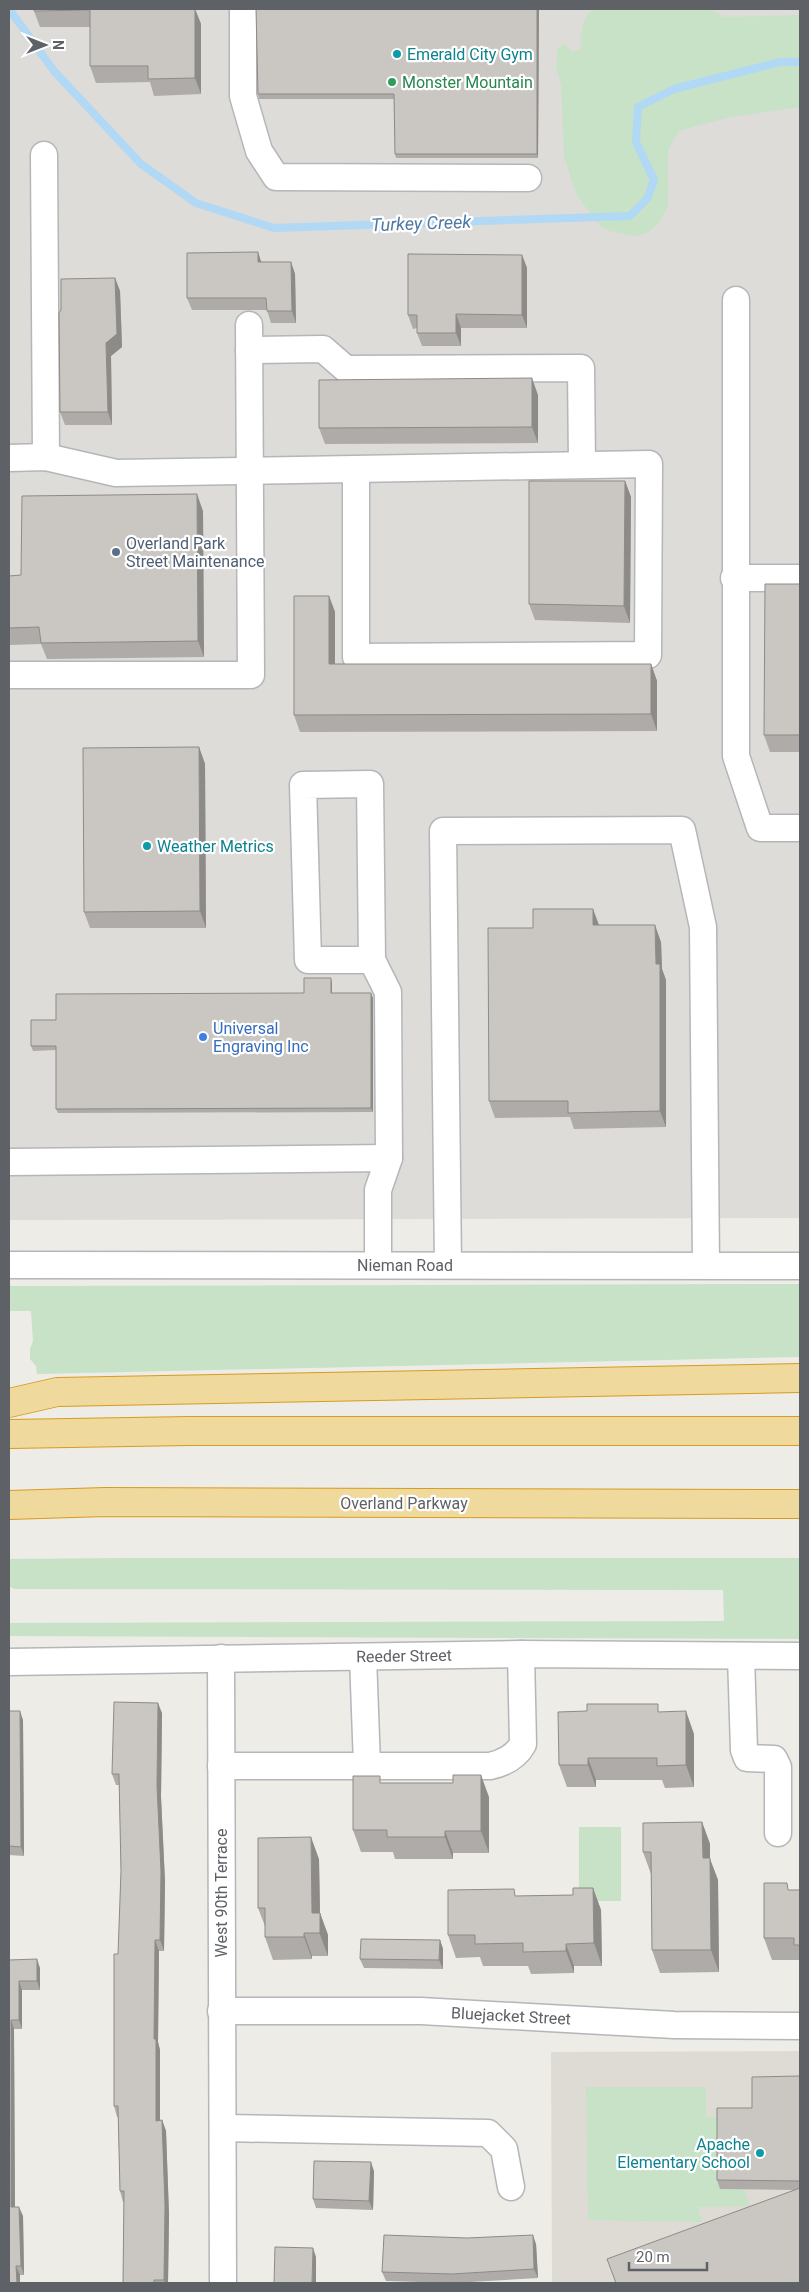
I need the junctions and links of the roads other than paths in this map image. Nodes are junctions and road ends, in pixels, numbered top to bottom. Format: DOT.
graph roads {
  1 [pos="243,9"];
  2 [pos="44,156"];
  3 [pos="528,178"];
  4 [pos="736,300"];
  5 [pos="249,324"];
  6 [pos="249,350"];
  7 [pos="46,457"];
  8 [pos="9,458"];
  9 [pos="582,464"];
  10 [pos="356,470"];
  11 [pos="249,471"];
  12 [pos="734,578"];
  13 [pos="800,578"];
  14 [pos="9,675"];
  15 [pos="800,828"];
  16 [pos="372,960"];
  17 [pos="388,1158"];
  18 [pos="9,1162"];
  19 [pos="9,1265"];
  20 [pos="378,1265"];
  21 [pos="448,1265"];
  22 [pos="706,1265"];
  23 [pos="800,1266"];
  24 [pos="800,1378"];
  25 [pos="9,1402"];
  26 [pos="800,1431"];
  27 [pos="9,1434"];
  28 [pos="800,1504"];
  29 [pos="9,1505"];
  30 [pos="522,1654"];
  31 [pos="741,1656"];
  32 [pos="800,1656"];
  33 [pos="363,1657"];
  34 [pos="221,1658"];
  35 [pos="9,1662"];
  36 [pos="367,1765"];
  37 [pos="221,1766"];
  38 [pos="778,1833"];
  39 [pos="221,2011"];
  40 [pos="800,2026"];
  41 [pos="223,2128"];
  42 [pos="511,2186"];
  43 [pos="223,2283"];
  1 -- 3 [label="street"];
  2 -- 7 [label="street"];
  4 -- 12 [label="street"];
  5 -- 6 [label="street"];
  6 -- 9 [label="street"];
  6 -- 11 [label="street"];
  7 -- 8 [label="street"];
  7 -- 11 [label="street"];
  9 -- 10 [label="street"];
  9 -- 10 [label="street"];
  10 -- 11 [label="street"];
  11 -- 14 [label="street"];
  12 -- 13 [label="street"];
  12 -- 15 [label="street"];
  16 -- 16 [label="street"];
  16 -- 17 [label="street"];
  17 -- 18 [label="street"];
  17 -- 20 [label="street"];
  19 -- 20 [label="street, Nieman Road"];
  20 -- 21 [label="street, Nieman Road"];
  21 -- 22 [label="street, Nieman Road"];
  21 -- 22 [label="street"];
  22 -- 23 [label="street, Nieman Road"];
  24 -- 25 [label="highway"];
  26 -- 27 [label="highway"];
  28 -- 29 [label="highway, Overland Parkway"];
  30 -- 31 [label="street, Reeder Street"];
  30 -- 33 [label="street, Reeder Street"];
  30 -- 36 [label="street"];
  31 -- 32 [label="street, Reeder Street"];
  31 -- 38 [label="street"];
  33 -- 34 [label="street, Reeder Street"];
  33 -- 36 [label="street"];
  34 -- 35 [label="street, Reeder Street"];
  34 -- 37 [label="street, West 90th Terrace"];
  36 -- 37 [label="street"];
  37 -- 39 [label="street, West 90th Terrace"];
  39 -- 40 [label="street, Bluejacket Street"];
  39 -- 41 [label="street, West 90th Terrace"];
  41 -- 42 [label="street"];
  41 -- 43 [label="street, West 90th Terrace"];
}
